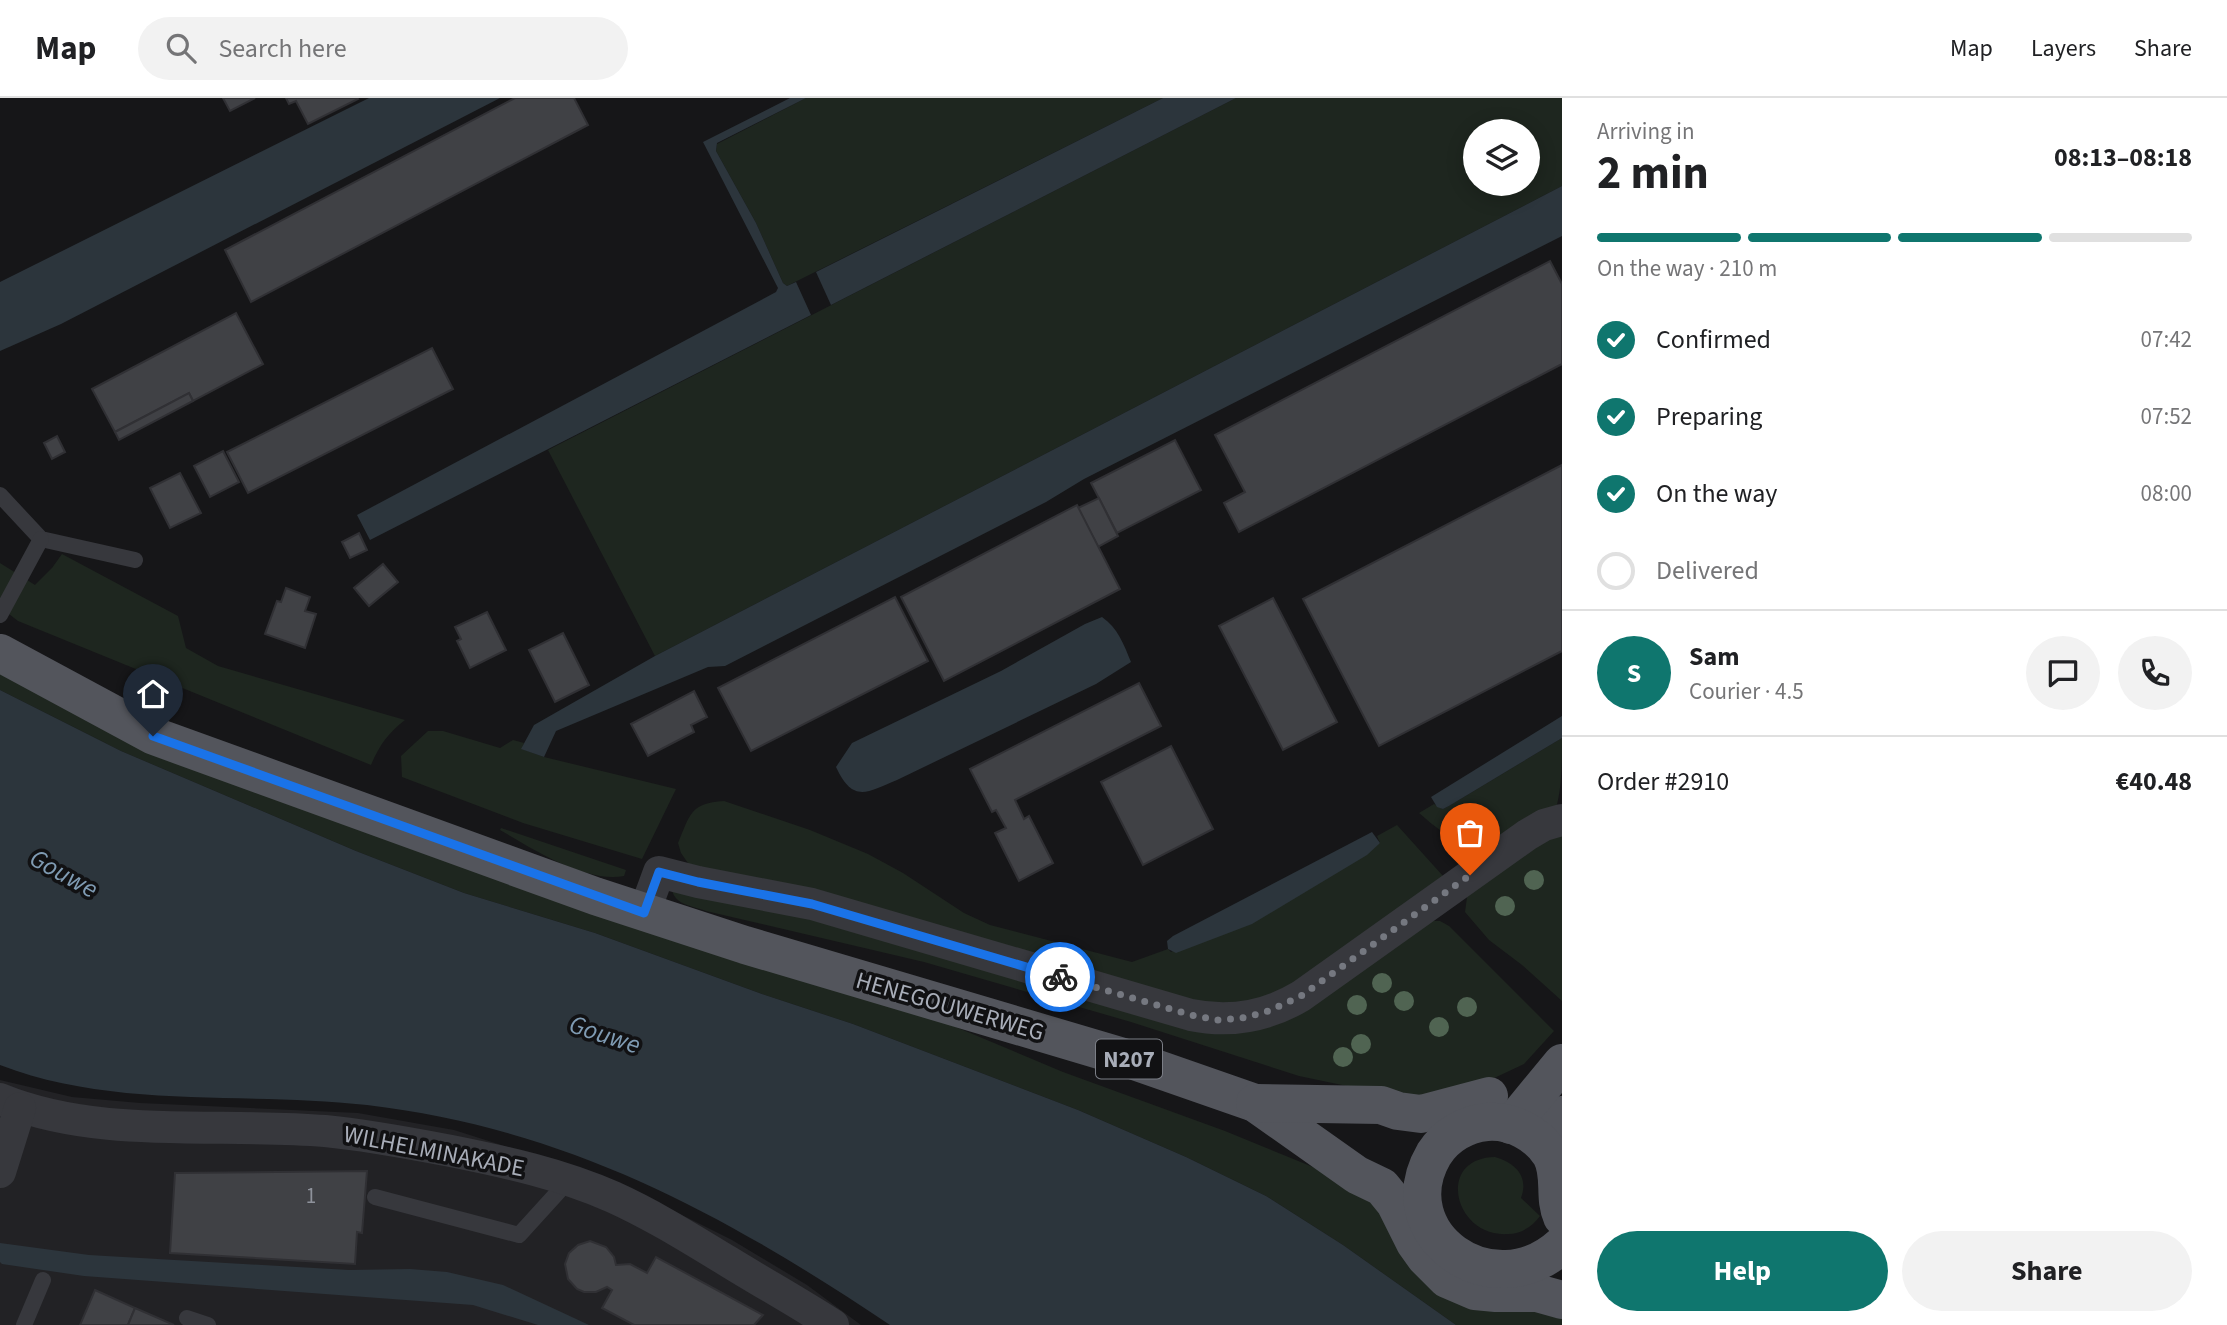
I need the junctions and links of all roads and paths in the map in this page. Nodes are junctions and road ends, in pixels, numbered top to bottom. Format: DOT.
graph roads {
  1 [pos="0,495"];
  2 [pos="41,539"];
  3 [pos="135,560"];
  4 [pos="0,615"];
  5 [pos="0,653"];
  6 [pos="1562,820"];
  7 [pos="644,913"];
  8 [pos="1562,1040"];
  9 [pos="1562,1063"];
  10 [pos="1255,1102"];
  11 [pos="10,1104"];
  12 [pos="1332,1105"];
  13 [pos="1538,1115"];
  14 [pos="1317,1146"];
  15 [pos="1431,1165"];
  16 [pos="0,1172"];
  17 [pos="569,1180"];
  18 [pos="375,1197"];
  19 [pos="1562,1217"];
  20 [pos="1557,1256"];
  21 [pos="43,1280"];
  22 [pos="1562,1300"];
  23 [pos="187,1318"];
  24 [pos="824,1323"];
  25 [pos="24,1325"];
  26 [pos="208,1325"];
  1 -- 2 [label="lane"];
  2 -- 3 [label="lane"];
  2 -- 4 [label="lane"];
  5 -- 7 [label="main road, HENEGOUWERWEG / N207"];
  6 -- 7 [label="street"];
  7 -- 10 [label="main road, HENEGOUWERWEG / N207"];
  8 -- 13 [label="main road"];
  9 -- 13 [label="main road"];
  10 -- 12 [label="main road, HENEGOUWERWEG / N207"];
  10 -- 14 [label="main road, HENEGOUWERWEG / N207"];
  11 -- 16 [label="street"];
  11 -- 17 [label="street, WILHELMINAKADE"];
  12 -- 13 [label="main road, HENEGOUWERWEG / N207"];
  12 -- 15 [label="main road, HENEGOUWERWEG / N207"];
  13 -- 15 [label="main road"];
  13 -- 19 [label="main road"];
  14 -- 15 [label="main road, HENEGOUWERWEG / N207"];
  14 -- 22 [label="main road, HENEGOUWERWEG / N207"];
  15 -- 20 [label="main road"];
  17 -- 18 [label="lane"];
  17 -- 24 [label="street, WILHELMINAKADE"];
  21 -- 25 [label="lane"];
  23 -- 26 [label="lane"];
}
